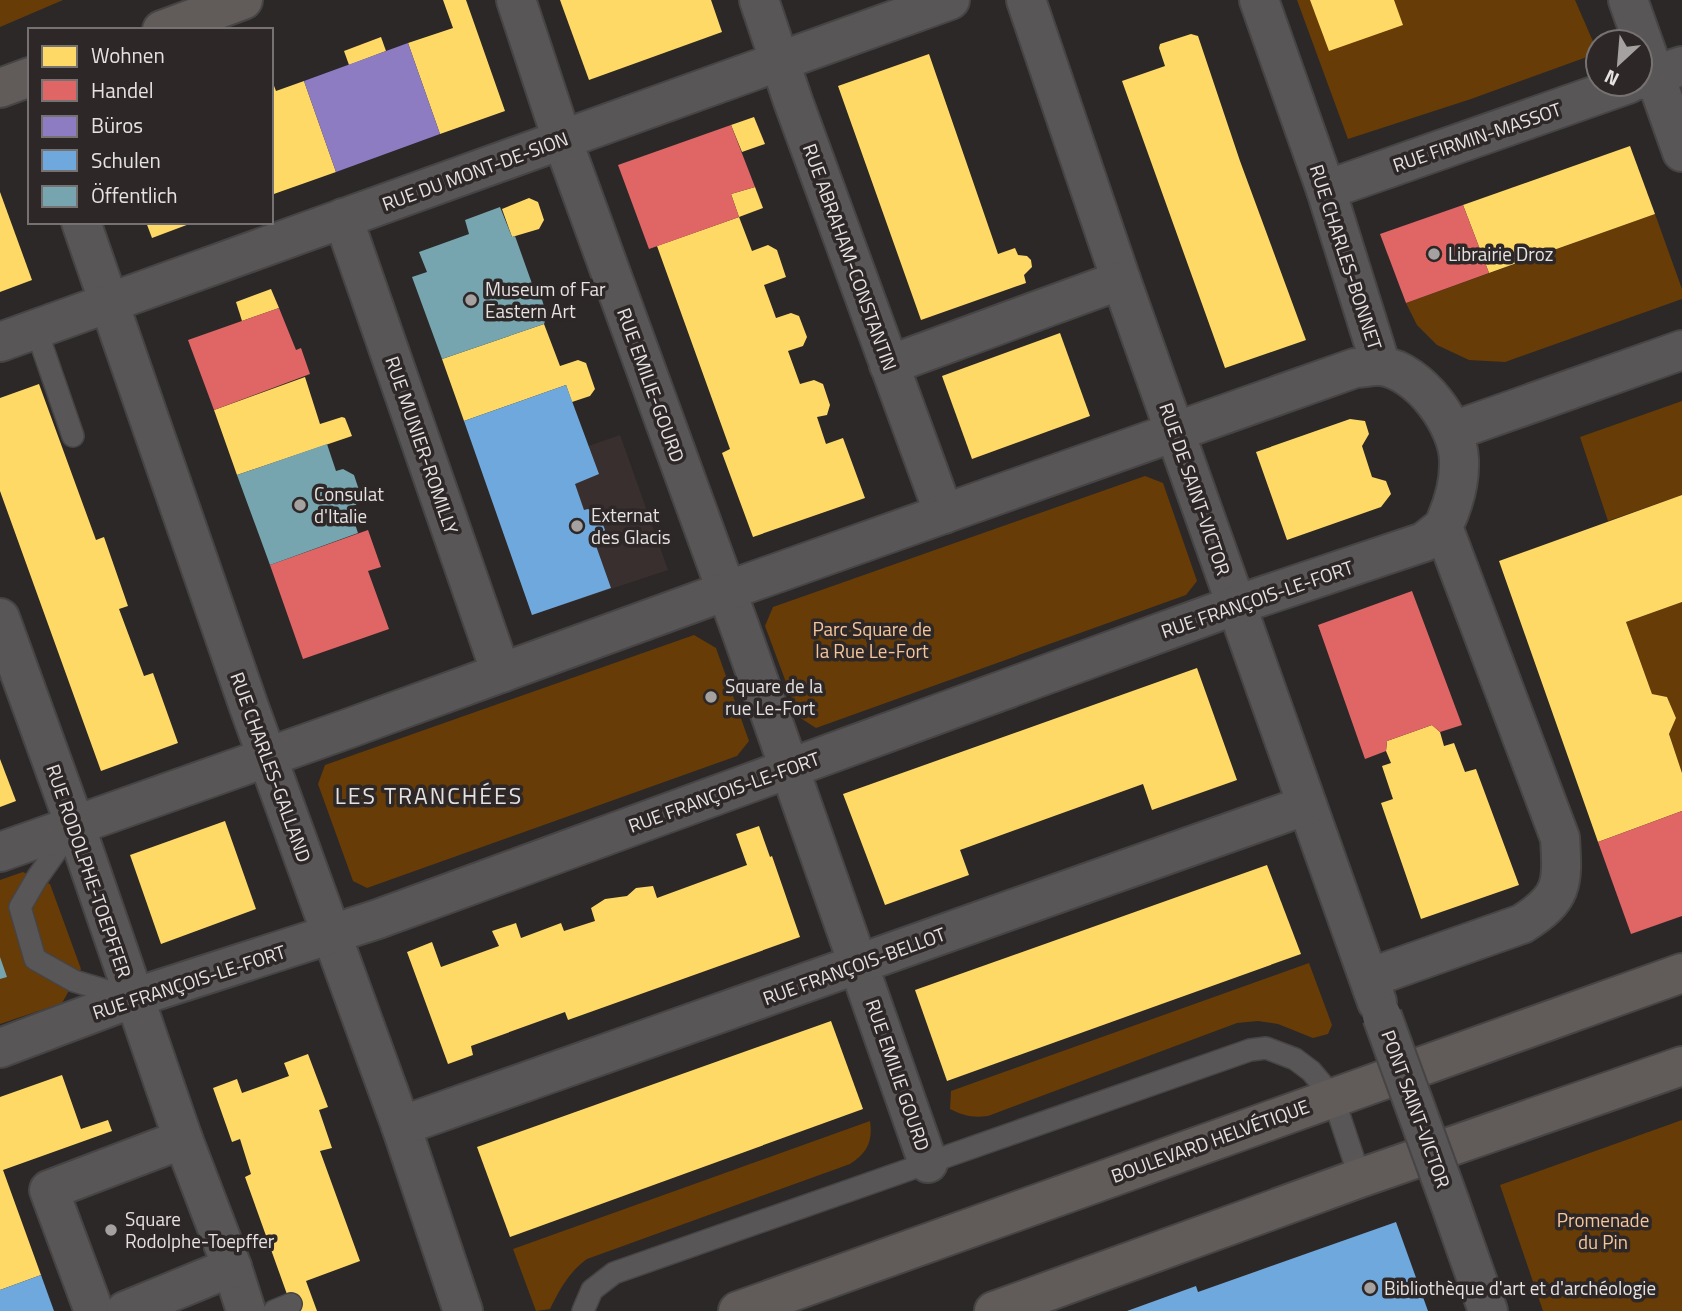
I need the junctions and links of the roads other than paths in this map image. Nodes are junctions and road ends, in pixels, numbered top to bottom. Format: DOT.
graph roads {
  1 [pos="243,0"];
  2 [pos="516,0"];
  3 [pos="759,0"];
  4 [pos="950,0"];
  5 [pos="1026,0"];
  6 [pos="1259,0"];
  7 [pos="1628,0"];
  8 [pos="167,28"];
  9 [pos="1636,28"];
  10 [pos="779,61"];
  11 [pos="28,78"];
  12 [pos="1654,83"];
  13 [pos="0,88"];
  14 [pos="1588,98"];
  15 [pos="562,139"];
  16 [pos="1682,152"];
  17 [pos="1325,190"];
  18 [pos="343,218"];
  19 [pos="82,224"];
  20 [pos="1121,280"];
  21 [pos="109,303"];
  22 [pos="36,329"];
  23 [pos="0,342"];
  24 [pos="1682,350"];
  25 [pos="889,365"];
  26 [pos="1381,366"];
  27 [pos="1453,431"];
  28 [pos="1175,433"];
  29 [pos="73,436"];
  30 [pos="944,513"];
  31 [pos="1443,527"];
  32 [pos="726,591"];
  33 [pos="1236,605"];
  34 [pos="0,618"];
  35 [pos="9,670"];
  36 [pos="501,673"];
  37 [pos="267,758"];
  38 [pos="788,769"];
  39 [pos="1307,805"];
  40 [pos="75,825"];
  41 [pos="0,852"];
  42 [pos="332,935"];
  43 [pos="859,964"];
  44 [pos="1682,973"];
  45 [pos="1369,978"];
  46 [pos="133,999"];
  47 [pos="1382,1016"];
  48 [pos="0,1048"];
  49 [pos="1682,1066"];
  50 [pos="1333,1097"];
  51 [pos="401,1126"];
  52 [pos="183,1139"];
  53 [pos="928,1163"];
  54 [pos="1360,1178"];
  55 [pos="232,1267"];
  56 [pos="456,1309"];
  57 [pos="94,1311"];
  58 [pos="125,1311"];
  59 [pos="246,1311"];
  60 [pos="583,1311"];
  61 [pos="738,1311"];
  62 [pos="994,1311"];
  63 [pos="1488,1311"];
  1 -- 8 [label="main road"];
  2 -- 15 [label="street"];
  3 -- 10 [label="street, RUE ABRAHAM-CONSTANTIN"];
  4 -- 10 [label="street, RUE DU MONT-DE-SION"];
  5 -- 20 [label="street, RUE DE SAINT-VICTOR"];
  6 -- 17 [label="street, RUE CHARLES-BONNET"];
  7 -- 9 [label="street"];
  10 -- 15 [label="street, RUE DU MONT-DE-SION"];
  10 -- 25 [label="street, RUE ABRAHAM-CONSTANTIN"];
  11 -- 13 [label="main road"];
  12 -- 16 [label="street"];
  14 -- 17 [label="street, RUE FIRMIN-MASSOT"];
  15 -- 18 [label="street, RUE DU MONT-DE-SION"];
  15 -- 32 [label="street, RUE EMILIE-GOURD"];
  17 -- 26 [label="street, RUE CHARLES-BONNET"];
  18 -- 21 [label="street, RUE DU MONT-DE-SION"];
  18 -- 36 [label="street, RUE MUNIER-ROMILLY"];
  19 -- 21 [label="street, RUE CHARLES-GALLAND"];
  20 -- 25 [label="street"];
  20 -- 28 [label="street, RUE DE SAINT-VICTOR"];
  21 -- 22 [label="street, RUE DU MONT-DE-SION"];
  21 -- 37 [label="street, RUE CHARLES-GALLAND"];
  22 -- 23 [label="street, RUE DU MONT-DE-SION"];
  22 -- 29 [label="lane"];
  24 -- 27 [label="street"];
  25 -- 30 [label="street, RUE ABRAHAM-CONSTANTIN"];
  26 -- 27 [label="street, RUE CHARLES-BONNET"];
  26 -- 28 [label="street"];
  27 -- 31 [label="street, RUE CHARLES-BONNET"];
  28 -- 30 [label="street"];
  28 -- 33 [label="street, RUE DE SAINT-VICTOR"];
  30 -- 32 [label="street"];
  31 -- 33 [label="street, RUE FRANÇOIS-LE-FORT"];
  31 -- 45 [label="street"];
  32 -- 36 [label="street"];
  32 -- 38 [label="street, RUE EMILIE GOURD"];
  33 -- 38 [label="street, RUE FRANÇOIS-LE-FORT"];
  33 -- 39 [label="street, RUE DE SAINT-VICTOR"];
  34 -- 35 [label="street, RUE RODOLPHE-TOEPFFER"];
  35 -- 40 [label="street, RUE RODOLPHE-TOEPFFER"];
  36 -- 37 [label="street"];
  37 -- 40 [label="street"];
  37 -- 42 [label="street, RUE CHARLES-GALLAND"];
  38 -- 42 [label="street, RUE FRANÇOIS-LE-FORT"];
  38 -- 43 [label="street, RUE EMILIE GOURD"];
  39 -- 43 [label="street, RUE FRANÇOIS-BELLOT"];
  39 -- 45 [label="street, RUE DE SAINT-VICTOR"];
  40 -- 41 [label="street"];
  40 -- 46 [label="street, RUE RODOLPHE-TOEPFFER"];
  40 -- 46 [label="lane"];
  42 -- 46 [label="street, RUE FRANÇOIS-LE-FORT"];
  42 -- 51 [label="street, RUE CHARLES-GALLAND"];
  43 -- 51 [label="street, RUE FRANÇOIS-BELLOT"];
  43 -- 53 [label="street, RUE EMILIE GOURD"];
  44 -- 50 [label="main road, BOULEVARD HELVÉTIQUE"];
  45 -- 47 [label="street, RUE DE SAINT-VICTOR"];
  46 -- 48 [label="street, RUE FRANÇOIS-LE-FORT"];
  46 -- 52 [label="street, RUE RODOLPHE-TOEPFFER"];
  47 -- 63 [label="street, PONT SAINT-VICTOR, bridge"];
  49 -- 54 [label="main road"];
  50 -- 53 [label="lane"];
  50 -- 54 [label="lane"];
  50 -- 61 [label="main road, BOULEVARD HELVÉTIQUE"];
  51 -- 56 [label="street, RUE CHARLES-GALLAND"];
  52 -- 55 [label="street, RUE RODOLPHE-TOEPFFER"];
  52 -- 57 [label="street"];
  53 -- 60 [label="lane"];
  54 -- 62 [label="main road"];
  55 -- 58 [label="street"];
  55 -- 59 [label="street, RUE RODOLPHE-TOEPFFER"];
}
